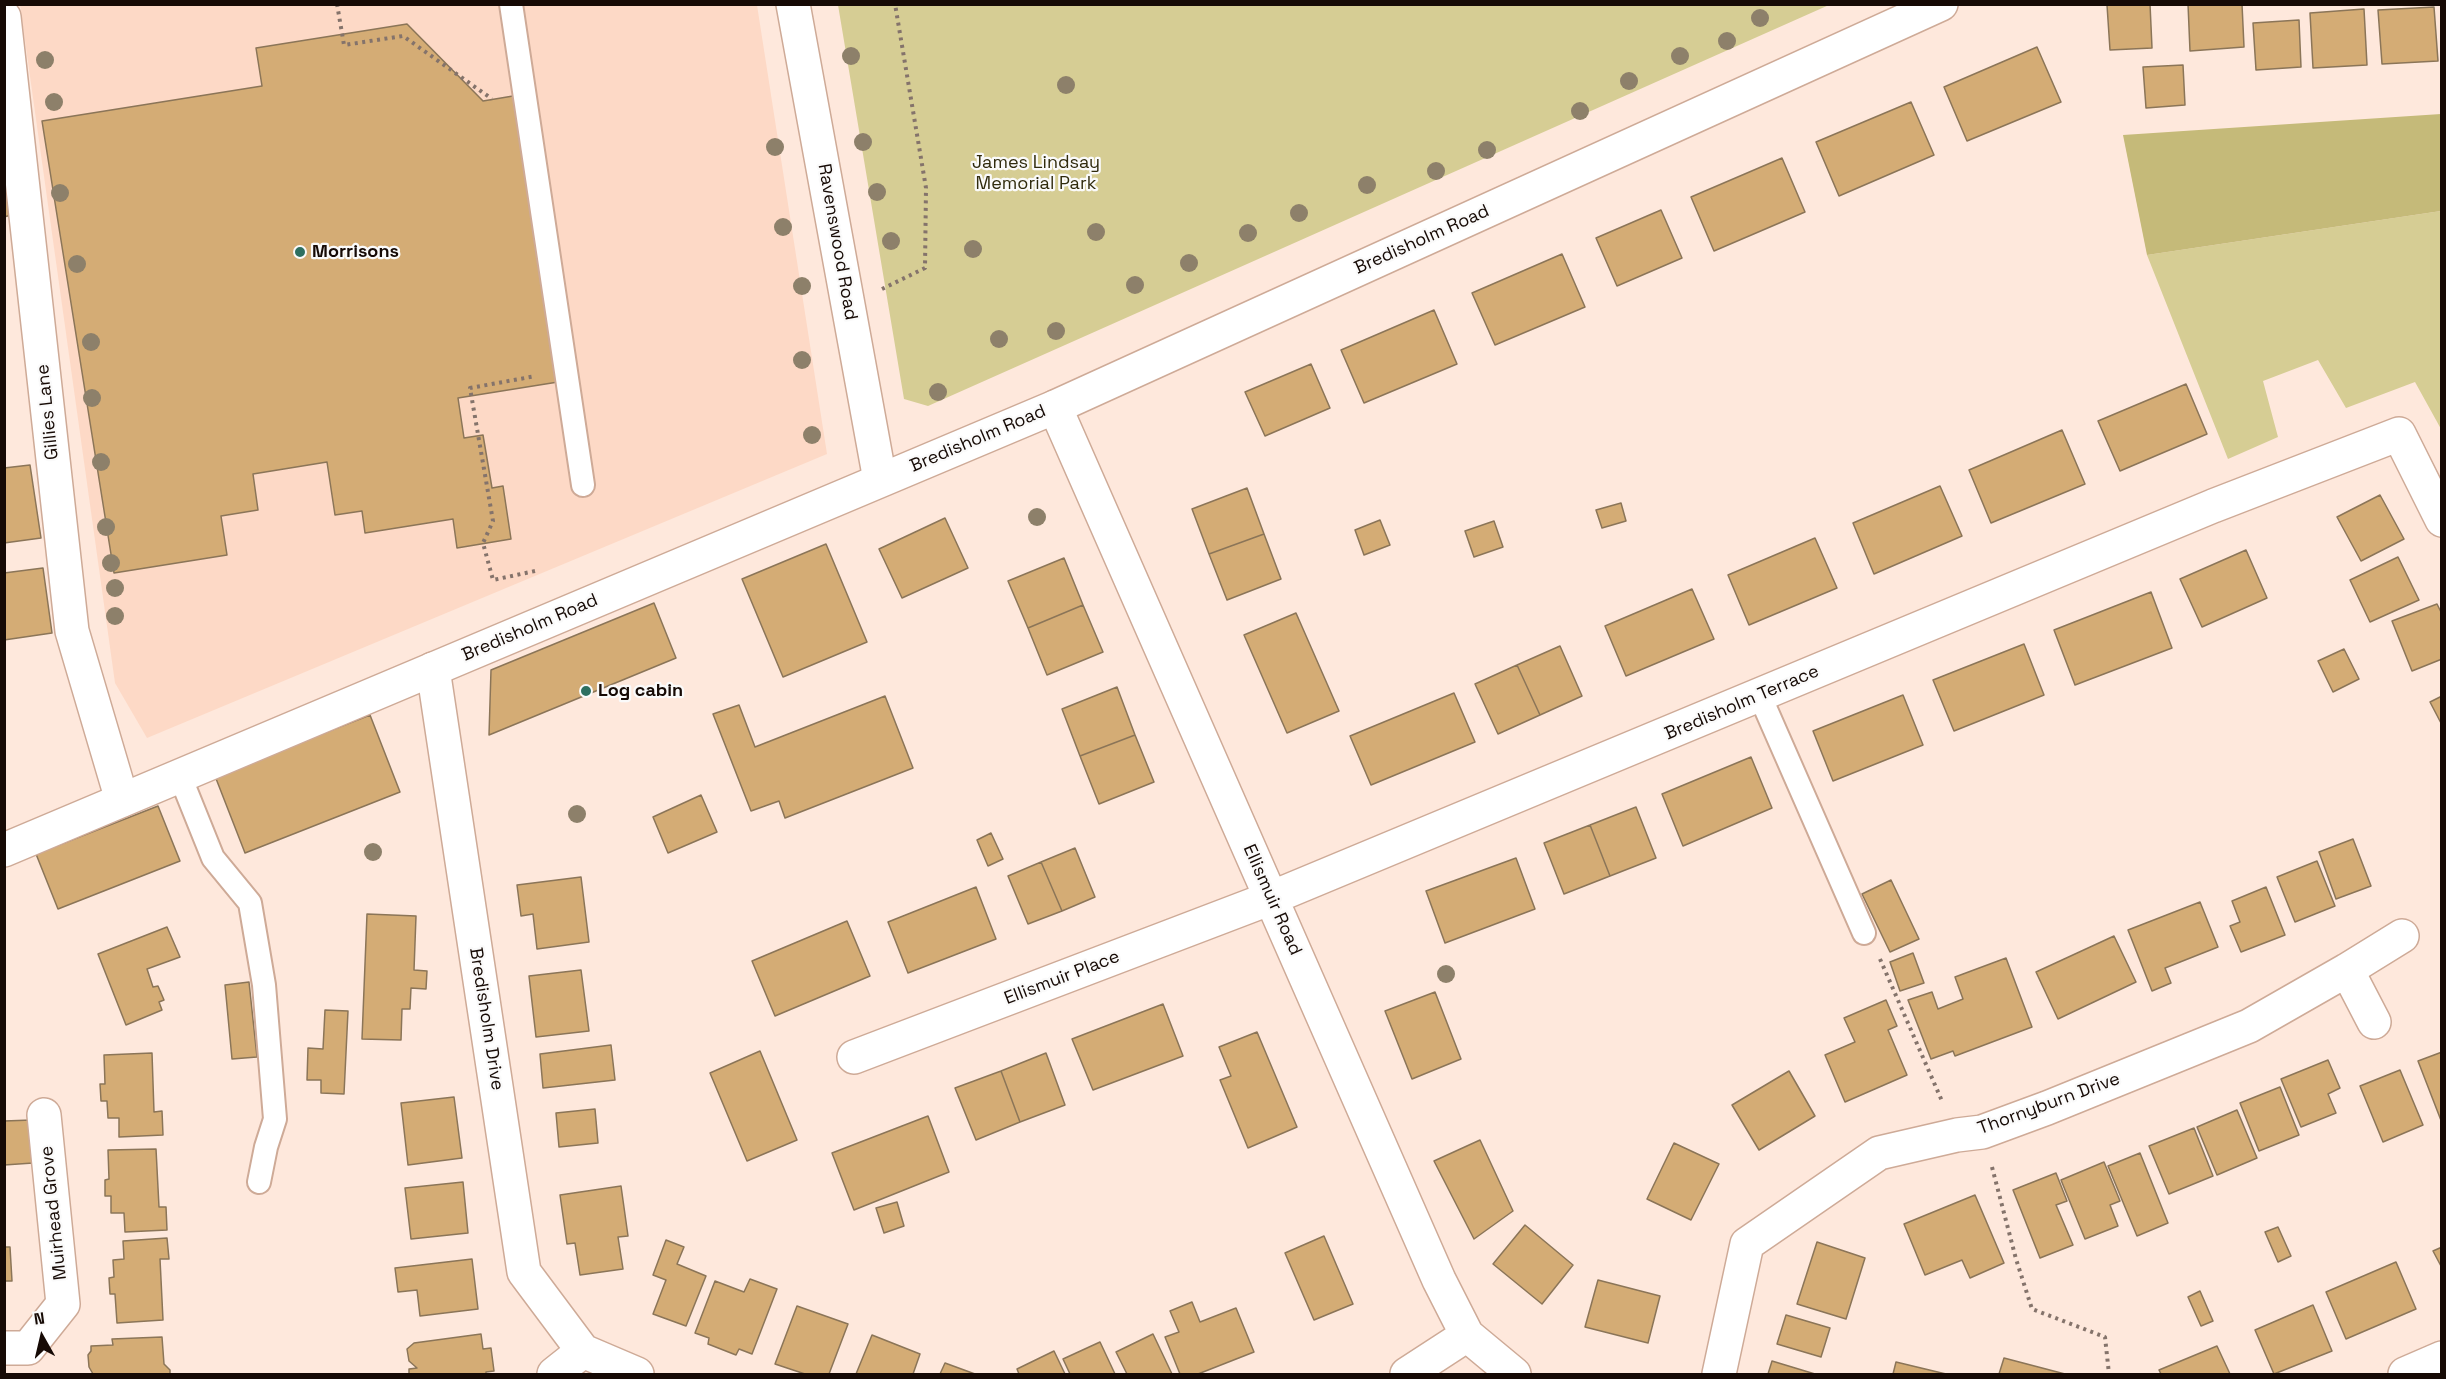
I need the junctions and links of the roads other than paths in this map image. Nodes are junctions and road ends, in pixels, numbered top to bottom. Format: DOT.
graph roads {
  1 [pos="511,4"];
  2 [pos="793,4"];
  3 [pos="1941,4"];
  4 [pos="4,17"];
  5 [pos="1054,407"];
  6 [pos="880,480"];
  7 [pos="583,485"];
  8 [pos="2442,520"];
  9 [pos="433,669"];
  10 [pos="1760,696"];
  11 [pos="180,776"];
  12 [pos="122,800"];
  13 [pos="4,850"];
  14 [pos="1271,898"];
  15 [pos="1864,933"];
  16 [pos="2402,936"];
  17 [pos="2347,970"];
  18 [pos="2374,1022"];
  19 [pos="854,1057"];
  20 [pos="44,1115"];
  21 [pos="260,1182"];
  22 [pos="1467,1335"];
  23 [pos="4,1348"];
  24 [pos="583,1351"];
  25 [pos="2442,1358"];
  26 [pos="554,1374"];
  27 [pos="637,1374"];
  28 [pos="1407,1374"];
  29 [pos="1514,1374"];
  30 [pos="1719,1374"];
  31 [pos="2405,1374"];
  1 -- 7 [label="lane"];
  2 -- 6 [label="street, Ravenswood Road"];
  3 -- 5 [label="street, Bredisholm Road"];
  4 -- 12 [label="street, Gillies Lane"];
  5 -- 6 [label="street, Bredisholm Road"];
  5 -- 14 [label="street, Ellismuir Road"];
  6 -- 9 [label="street, Bredisholm Road"];
  8 -- 10 [label="street, Bredisholm Terrace"];
  9 -- 11 [label="street, Bredisholm Road"];
  9 -- 24 [label="street, Bredisholm Drive"];
  10 -- 14 [label="street, Bredisholm Terrace"];
  10 -- 15 [label="lane"];
  11 -- 12 [label="street, Bredisholm Road"];
  11 -- 21 [label="lane"];
  12 -- 13 [label="street, Bredisholm Road"];
  14 -- 19 [label="street, Ellismuir Place"];
  14 -- 22 [label="street, Ellismuir Road"];
  16 -- 17 [label="street, Thornyburn Drive"];
  17 -- 18 [label="street"];
  17 -- 30 [label="street, Thornyburn Drive"];
  20 -- 23 [label="street, Muirhead Grove"];
  22 -- 28 [label="street"];
  22 -- 29 [label="street, Ellismuir Road"];
  24 -- 26 [label="street"];
  24 -- 27 [label="street"];
  25 -- 31 [label="street"];
}
